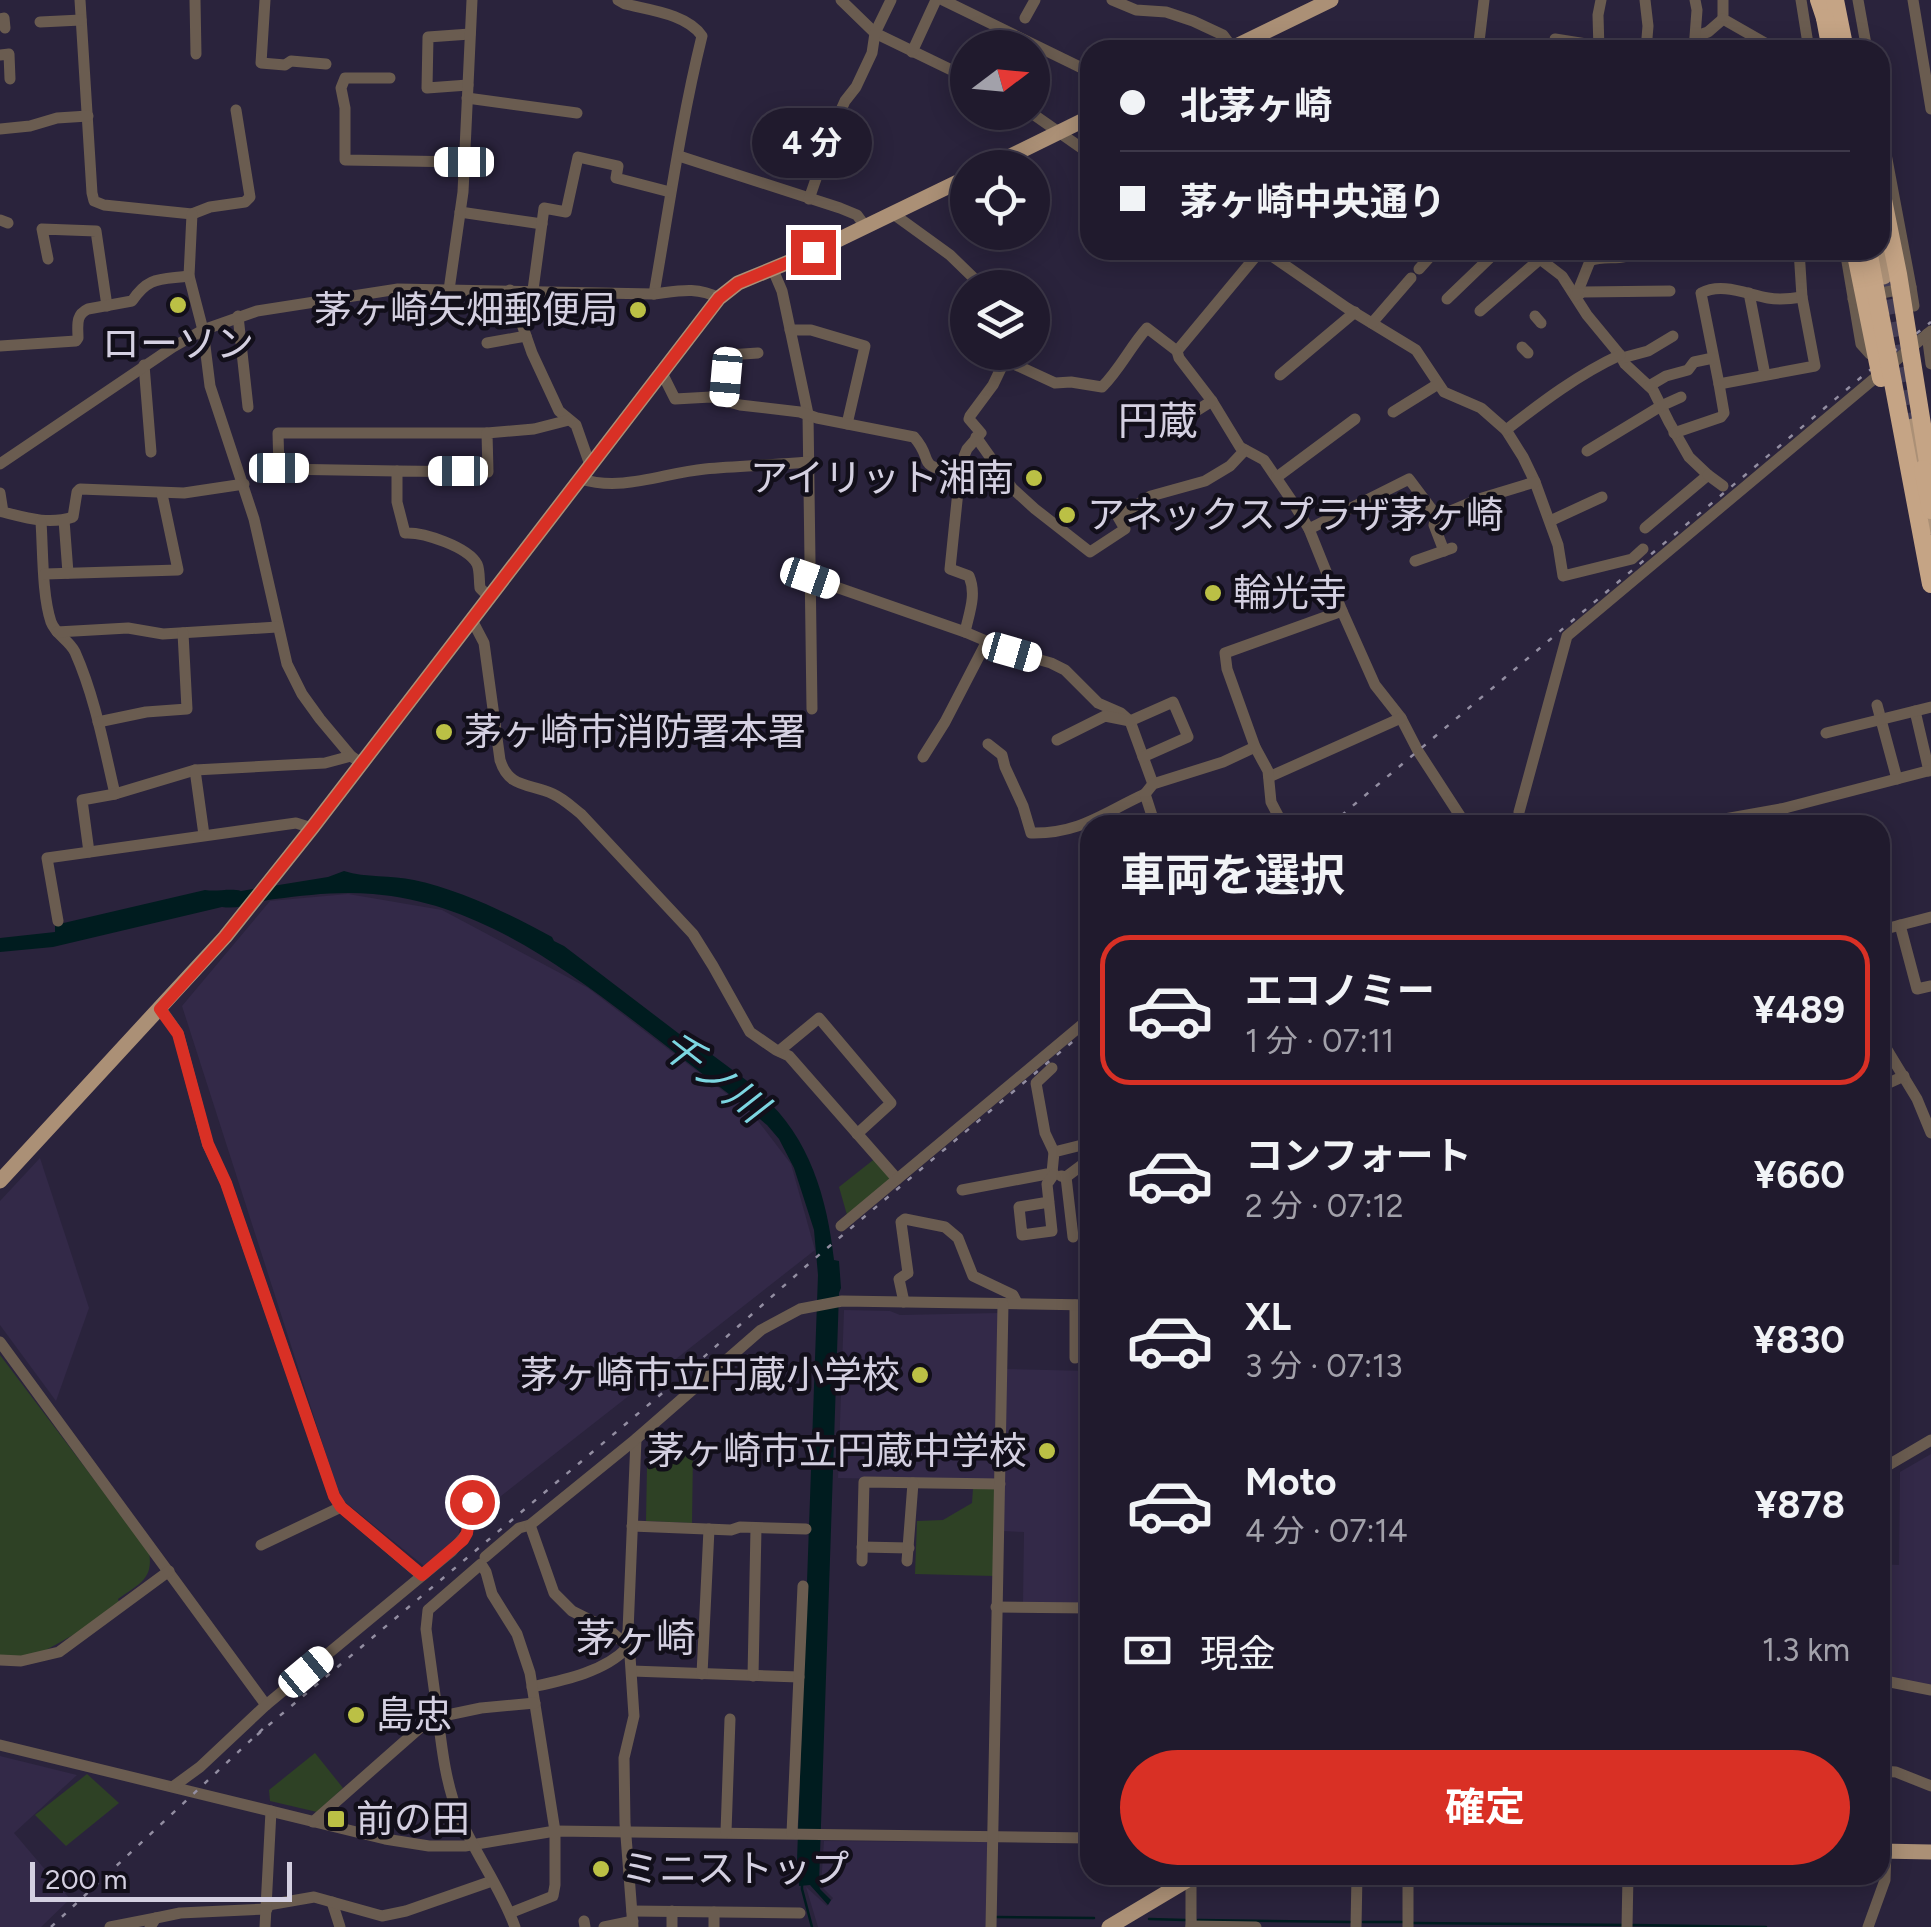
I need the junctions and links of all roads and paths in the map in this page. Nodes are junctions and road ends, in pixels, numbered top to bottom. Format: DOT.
graph roads {
  1 [pos="80,0"];
  2 [pos="195,0"];
  3 [pos="265,0"];
  4 [pos="472,0"];
  5 [pos="618,0"];
  6 [pos="841,0"];
  7 [pos="892,0"];
  8 [pos="940,0"];
  9 [pos="980,0"];
  10 [pos="1035,0"];
  11 [pos="1331,0"];
  12 [pos="1484,0"];
  13 [pos="1601,0"];
  14 [pos="1645,0"];
  15 [pos="1695,0"];
  16 [pos="1723,0"];
  17 [pos="1801,0"];
  18 [pos="1858,0"];
  19 [pos="1914,0"];
  20 [pos="1118,1"];
  21 [pos="1828,6"];
  22 [pos="973,14"];
  23 [pos="1025,18"];
  24 [pos="1723,19"];
  25 [pos="81,20"];
  26 [pos="40,22"];
  27 [pos="876,33"];
  28 [pos="470,34"];
  29 [pos="1925,36"];
  30 [pos="1555,38"];
  31 [pos="1226,40"];
  32 [pos="1250,40"];
  33 [pos="1479,40"];
  34 [pos="1564,40"];
  35 [pos="1599,40"];
  36 [pos="1647,40"];
  37 [pos="1695,40"];
  38 [pos="1699,40"];
  39 [pos="1760,40"];
  40 [pos="1808,40"];
  41 [pos="1836,40"];
  42 [pos="1865,40"];
  43 [pos="912,52"];
  44 [pos="196,54"];
  45 [pos="0,55"];
  46 [pos="326,64"];
  47 [pos="1080,67"];
  48 [pos="950,70"];
  49 [pos="390,78"];
  50 [pos="10,79"];
  51 [pos="467,92"];
  52 [pos="1931,109"];
  53 [pos="236,110"];
  54 [pos="577,114"];
  55 [pos="88,116"];
  56 [pos="1080,122"];
  57 [pos="1050,126"];
  58 [pos="0,129"];
  59 [pos="1058,132"];
  60 [pos="1080,147"];
  61 [pos="1022,150"];
  62 [pos="679,156"];
  63 [pos="464,162"];
  64 [pos="1890,175"];
  65 [pos="950,185"];
  66 [pos="670,192"];
  67 [pos="809,199"];
  68 [pos="460,212"];
  69 [pos="892,213"];
  70 [pos="192,214"];
  71 [pos="542,224"];
  72 [pos="865,226"];
  73 [pos="1890,234"];
  74 [pos="48,259"];
  75 [pos="1253,260"];
  76 [pos="1277,260"];
  77 [pos="1427,260"];
  78 [pos="1487,260"];
  79 [pos="1538,260"];
  80 [pos="1542,260"];
  81 [pos="1592,260"];
  82 [pos="1800,260"];
  83 [pos="1846,260"];
  84 [pos="1856,260"];
  85 [pos="1872,260"];
  86 [pos="1874,260"];
  87 [pos="1879,260"];
  88 [pos="1884,260"];
  89 [pos="773,270"];
  90 [pos="965,270"];
  91 [pos="189,276"];
  92 [pos="1911,287"];
  93 [pos="449,290"];
  94 [pos="510,290"];
  95 [pos="533,290"];
  96 [pos="1670,291"];
  97 [pos="1749,293"];
  98 [pos="654,294"];
  99 [pos="1576,296"];
  100 [pos="1802,297"];
  101 [pos="719,298"];
  102 [pos="1447,298"];
  103 [pos="1853,299"];
  104 [pos="106,306"];
  105 [pos="1914,306"];
  106 [pos="1480,311"];
  107 [pos="1355,312"];
  108 [pos="238,316"];
  109 [pos="1372,322"];
  110 [pos="204,330"];
  111 [pos="790,330"];
  112 [pos="1929,332"];
  113 [pos="526,336"];
  114 [pos="1673,336"];
  115 [pos="487,343"];
  116 [pos="0,346"];
  117 [pos="1176,351"];
  118 [pos="758,353"];
  119 [pos="1870,354"];
  120 [pos="1621,356"];
  121 [pos="1713,358"];
  122 [pos="1931,364"];
  123 [pos="144,366"];
  124 [pos="998,370"];
  125 [pos="1031,370"];
  126 [pos="662,373"];
  127 [pos="1280,375"];
  128 [pos="1765,375"];
  129 [pos="1438,384"];
  130 [pos="1718,384"];
  131 [pos="1649,386"];
  132 [pos="1682,398"];
  133 [pos="724,400"];
  134 [pos="1212,400"];
  135 [pos="1662,406"];
  136 [pos="248,407"];
  137 [pos="1393,412"];
  138 [pos="808,414"];
  139 [pos="569,420"];
  140 [pos="1355,420"];
  141 [pos="847,424"];
  142 [pos="1164,430"];
  143 [pos="1506,430"];
  144 [pos="1674,433"];
  145 [pos="486,434"];
  146 [pos="976,438"];
  147 [pos="1245,450"];
  148 [pos="1587,451"];
  149 [pos="151,452"];
  150 [pos="808,462"];
  151 [pos="0,464"];
  152 [pos="398,471"];
  153 [pos="585,472"];
  154 [pos="957,473"];
  155 [pos="1708,475"];
  156 [pos="1277,477"];
  157 [pos="1931,481"];
  158 [pos="1535,482"];
  159 [pos="244,484"];
  160 [pos="1722,486"];
  161 [pos="0,494"];
  162 [pos="162,494"];
  163 [pos="1914,494"];
  164 [pos="1602,497"];
  165 [pos="1931,510"];
  166 [pos="1436,515"];
  167 [pos="64,520"];
  168 [pos="1550,521"];
  169 [pos="41,522"];
  170 [pos="1931,527"];
  171 [pos="1645,528"];
  172 [pos="1309,529"];
  173 [pos="1643,549"];
  174 [pos="1416,561"];
  175 [pos="1931,566"];
  176 [pos="68,573"];
  177 [pos="44,574"];
  178 [pos="810,578"];
  179 [pos="1931,584"];
  180 [pos="488,596"];
  181 [pos="1342,610"];
  182 [pos="472,620"];
  183 [pos="277,626"];
  184 [pos="57,632"];
  185 [pos="965,632"];
  186 [pos="182,633"];
  187 [pos="987,641"];
  188 [pos="1877,705"];
  189 [pos="1931,707"];
  190 [pos="812,708"];
  191 [pos="1915,711"];
  192 [pos="1401,718"];
  193 [pos="1881,720"];
  194 [pos="98,722"];
  195 [pos="1130,722"];
  196 [pos="1826,733"];
  197 [pos="1057,740"];
  198 [pos="1009,742"];
  199 [pos="988,744"];
  200 [pos="1254,747"];
  201 [pos="1000,754"];
  202 [pos="923,757"];
  203 [pos="1143,757"];
  204 [pos="356,759"];
  205 [pos="195,770"];
  206 [pos="1930,771"];
  207 [pos="1270,776"];
  208 [pos="1896,779"];
  209 [pos="1149,789"];
  210 [pos="115,794"];
  211 [pos="1781,808"];
  212 [pos="1101,815"];
  213 [pos="1153,815"];
  214 [pos="1278,815"];
  215 [pos="1459,815"];
  216 [pos="1519,815"];
  217 [pos="1744,815"];
  218 [pos="1784,815"];
  219 [pos="1080,826"];
  220 [pos="312,828"];
  221 [pos="204,835"];
  222 [pos="90,852"];
  223 [pos="1931,917"];
  224 [pos="58,921"];
  225 [pos="1931,986"];
  226 [pos="160,1009"];
  227 [pos="1080,1026"];
  228 [pos="779,1052"];
  229 [pos="1890,1054"];
  230 [pos="1052,1068"];
  231 [pos="1904,1076"];
  232 [pos="1890,1082"];
  233 [pos="1931,1133"];
  234 [pos="857,1134"];
  235 [pos="1080,1145"];
  236 [pos="1054,1152"];
  237 [pos="1080,1164"];
  238 [pos="1057,1175"];
  239 [pos="896,1179"];
  240 [pos="0,1181"];
  241 [pos="962,1190"];
  242 [pos="1049,1202"];
  243 [pos="841,1226"];
  244 [pos="1073,1237"];
  245 [pos="904,1302"];
  246 [pos="1003,1304"];
  247 [pos="1017,1304"];
  248 [pos="1075,1304"];
  249 [pos="1080,1304"];
  250 [pos="0,1342"];
  251 [pos="1075,1358"];
  252 [pos="636,1439"];
  253 [pos="1931,1440"];
  254 [pos="1890,1464"];
  255 [pos="913,1483"];
  256 [pos="1000,1484"];
  257 [pos="472,1502"];
  258 [pos="341,1507"];
  259 [pos="530,1525"];
  260 [pos="632,1526"];
  261 [pos="756,1528"];
  262 [pos="709,1529"];
  263 [pos="806,1529"];
  264 [pos="261,1545"];
  265 [pos="862,1547"];
  266 [pos="485,1557"];
  267 [pos="862,1562"];
  268 [pos="169,1571"];
  269 [pos="422,1575"];
  270 [pos="803,1586"];
  271 [pos="996,1607"];
  272 [pos="1080,1608"];
  273 [pos="625,1646"];
  274 [pos="0,1660"];
  275 [pos="632,1671"];
  276 [pos="702,1674"];
  277 [pos="753,1676"];
  278 [pos="799,1677"];
  279 [pos="1890,1682"];
  280 [pos="532,1688"];
  281 [pos="1931,1690"];
  282 [pos="535,1704"];
  283 [pos="266,1705"];
  284 [pos="438,1717"];
  285 [pos="730,1719"];
  286 [pos="0,1745"];
  287 [pos="1890,1772"];
  288 [pos="174,1786"];
  289 [pos="1931,1786"];
  290 [pos="271,1811"];
  291 [pos="312,1822"];
  292 [pos="554,1831"];
  293 [pos="625,1831"];
  294 [pos="726,1832"];
  295 [pos="793,1833"];
  296 [pos="992,1836"];
  297 [pos="1080,1838"];
  298 [pos="474,1846"];
  299 [pos="1890,1851"];
  300 [pos="1931,1852"];
  301 [pos="492,1881"];
  302 [pos="1178,1885"];
  303 [pos="1193,1885"];
  304 [pos="1357,1885"];
  305 [pos="1408,1885"];
  306 [pos="1628,1885"];
  307 [pos="1883,1885"];
  308 [pos="332,1902"];
  309 [pos="267,1907"];
  310 [pos="672,1912"];
  311 [pos="714,1912"];
  312 [pos="751,1912"];
  313 [pos="510,1913"];
  314 [pos="800,1913"];
  315 [pos="633,1919"];
  316 [pos="153,1922"];
  317 [pos="1191,1924"];
  318 [pos="1408,1924"];
  319 [pos="1356,1925"];
  320 [pos="1627,1926"];
  321 [pos="110,1927"];
  322 [pos="265,1927"];
  323 [pos="340,1927"];
  324 [pos="515,1927"];
  325 [pos="604,1927"];
  326 [pos="672,1927"];
  327 [pos="714,1927"];
  328 [pos="751,1927"];
  329 [pos="990,1927"];
  330 [pos="1108,1927"];
  331 [pos="1256,1927"];
  332 [pos="1868,1927"];
  1 -- 25 [label="street"];
  2 -- 44 [label="street"];
  3 -- 46 [label="street"];
  4 -- 28 [label="street"];
  5 -- 62 [label="street"];
  6 -- 27 [label="street"];
  7 -- 27 [label="street"];
  8 -- 22 [label="street"];
  8 -- 43 [label="street"];
  9 -- 22 [label="street"];
  10 -- 23 [label="street"];
  11 -- 32 [label="main road"];
  12 -- 33 [label="street"];
  13 -- 35 [label="street"];
  14 -- 36 [label="street"];
  15 -- 37 [label="street"];
  16 -- 24 [label="street"];
  17 -- 40 [label="street"];
  18 -- 42 [label="street"];
  19 -- 29 [label="street"];
  20 -- 31 [label="street"];
  21 -- 41 [label="highway, bridge"];
  22 -- 47 [label="street"];
  24 -- 38 [label="street"];
  24 -- 39 [label="street"];
  25 -- 26 [label="street"];
  25 -- 55 [label="street"];
  27 -- 43 [label="street"];
  27 -- 67 [label="street"];
  28 -- 51 [label="street"];
  28 -- 51 [label="street"];
  29 -- 52 [label="street"];
  30 -- 34 [label="street"];
  43 -- 48 [label="street"];
  45 -- 50 [label="street"];
  49 -- 63 [label="street"];
  51 -- 54 [label="street"];
  51 -- 63 [label="street"];
  53 -- 70 [label="street"];
  55 -- 58 [label="street"];
  55 -- 70 [label="street"];
  56 -- 59 [label="main road"];
  57 -- 59 [label="street"];
  59 -- 60 [label="street"];
  59 -- 61 [label="main road"];
  62 -- 66 [label="street"];
  62 -- 67 [label="street"];
  63 -- 68 [label="street"];
  64 -- 92 [label="street"];
  65 -- 69 [label="main road"];
  66 -- 71 [label="street"];
  66 -- 98 [label="street"];
  67 -- 72 [label="street"];
  68 -- 71 [label="street"];
  68 -- 93 [label="street"];
  69 -- 72 [label="main road"];
  69 -- 90 [label="street"];
  70 -- 91 [label="street"];
  71 -- 95 [label="street"];
  72 -- 89 [label="main road"];
  73 -- 157 [label="highway, bridge"];
  74 -- 104 [label="street"];
  75 -- 117 [label="street"];
  76 -- 107 [label="street"];
  77 -- 109 [label="street"];
  78 -- 102 [label="street"];
  79 -- 106 [label="street"];
  80 -- 99 [label="street"];
  81 -- 99 [label="street"];
  82 -- 100 [label="street"];
  83 -- 103 [label="street"];
  84 -- 163 [label="highway, bridge"];
  85 -- 163 [label="highway, bridge"];
  86 -- 87 [label="main road"];
  88 -- 165 [label="highway, bridge"];
  89 -- 101 [label="main road"];
  89 -- 111 [label="street"];
  91 -- 104 [label="street"];
  91 -- 110 [label="street"];
  92 -- 103 [label="street"];
  92 -- 105 [label="street"];
  93 -- 94 [label="street"];
  93 -- 108 [label="street"];
  94 -- 95 [label="street"];
  94 -- 113 [label="street"];
  95 -- 98 [label="street"];
  96 -- 99 [label="street"];
  97 -- 100 [label="street"];
  97 -- 121 [label="street"];
  97 -- 128 [label="street"];
  98 -- 101 [label="street"];
  99 -- 120 [label="street"];
  100 -- 128 [label="street"];
  101 -- 126 [label="main road"];
  103 -- 119 [label="street"];
  104 -- 116 [label="street"];
  107 -- 109 [label="street"];
  107 -- 127 [label="street"];
  108 -- 110 [label="street"];
  108 -- 136 [label="street"];
  109 -- 129 [label="street"];
  110 -- 123 [label="street"];
  110 -- 159 [label="street"];
  111 -- 138 [label="street"];
  111 -- 141 [label="street"];
  112 -- 122 [label="street"];
  112 -- 216 [label="street"];
  113 -- 115 [label="street"];
  113 -- 139 [label="street"];
  114 -- 120 [label="street"];
  117 -- 125 [label="street"];
  117 -- 134 [label="street"];
  118 -- 133 [label="street"];
  120 -- 131 [label="street"];
  120 -- 143 [label="street"];
  121 -- 130 [label="street"];
  121 -- 131 [label="street"];
  123 -- 149 [label="street"];
  123 -- 151 [label="street"];
  124 -- 146 [label="street"];
  126 -- 133 [label="street"];
  126 -- 153 [label="main road"];
  128 -- 130 [label="street"];
  129 -- 137 [label="street"];
  129 -- 143 [label="street"];
  130 -- 144 [label="street"];
  131 -- 135 [label="street"];
  132 -- 135 [label="street"];
  133 -- 138 [label="street"];
  134 -- 142 [label="street"];
  134 -- 147 [label="street"];
  135 -- 144 [label="street"];
  135 -- 148 [label="street"];
  138 -- 141 [label="street"];
  138 -- 150 [label="street"];
  139 -- 145 [label="street"];
  139 -- 153 [label="street"];
  140 -- 156 [label="street"];
  141 -- 154 [label="street"];
  143 -- 158 [label="street"];
  144 -- 155 [label="street"];
  145 -- 152 [label="street"];
  145 -- 152 [label="street"];
  146 -- 147 [label="street"];
  146 -- 154 [label="street"];
  147 -- 156 [label="street"];
  150 -- 153 [label="street"];
  150 -- 178 [label="street"];
  152 -- 180 [label="street"];
  153 -- 180 [label="main road"];
  154 -- 185 [label="street"];
  155 -- 160 [label="street"];
  155 -- 171 [label="street"];
  156 -- 172 [label="street"];
  158 -- 166 [label="street"];
  158 -- 168 [label="street"];
  159 -- 162 [label="street"];
  159 -- 183 [label="street"];
  161 -- 169 [label="street"];
  162 -- 167 [label="street"];
  162 -- 176 [label="street"];
  163 -- 179 [label="highway, bridge"];
  164 -- 168 [label="street"];
  166 -- 172 [label="street"];
  166 -- 174 [label="street"];
  167 -- 169 [label="street"];
  167 -- 176 [label="street"];
  168 -- 173 [label="street"];
  169 -- 177 [label="street"];
  170 -- 175 [label="main road"];
  172 -- 181 [label="street"];
  176 -- 177 [label="street"];
  177 -- 184 [label="street"];
  178 -- 185 [label="street"];
  178 -- 190 [label="street"];
  180 -- 182 [label="main road"];
  181 -- 192 [label="street"];
  181 -- 200 [label="street"];
  182 -- 204 [label="main road"];
  182 -- 228 [label="street"];
  183 -- 186 [label="street"];
  183 -- 204 [label="street"];
  184 -- 186 [label="street"];
  184 -- 194 [label="street"];
  185 -- 187 [label="street"];
  186 -- 194 [label="street"];
  187 -- 195 [label="street"];
  187 -- 202 [label="street"];
  188 -- 193 [label="street"];
  189 -- 191 [label="street"];
  191 -- 193 [label="street"];
  191 -- 206 [label="street"];
  192 -- 207 [label="street"];
  192 -- 215 [label="street"];
  193 -- 196 [label="street"];
  193 -- 208 [label="street"];
  194 -- 210 [label="street"];
  195 -- 197 [label="street"];
  195 -- 203 [label="street"];
  195 -- 203 [label="street"];
  198 -- 201 [label="street"];
  199 -- 201 [label="street"];
  200 -- 207 [label="street"];
  200 -- 209 [label="street"];
  201 -- 219 [label="street"];
  203 -- 209 [label="street"];
  204 -- 205 [label="street"];
  204 -- 220 [label="main road"];
  205 -- 210 [label="street"];
  205 -- 221 [label="street"];
  206 -- 208 [label="street"];
  207 -- 214 [label="street"];
  208 -- 211 [label="street"];
  209 -- 212 [label="street"];
  209 -- 213 [label="street"];
  210 -- 222 [label="street"];
  211 -- 217 [label="street"];
  211 -- 218 [label="street"];
  220 -- 221 [label="street"];
  220 -- 226 [label="main road"];
  221 -- 222 [label="street"];
  222 -- 224 [label="street"];
  223 -- 225 [label="street"];
  226 -- 240 [label="main road"];
  226 -- 258 [label="street"];
  227 -- 239 [label="street"];
  228 -- 234 [label="street"];
  228 -- 234 [label="street"];
  229 -- 231 [label="street"];
  230 -- 236 [label="street"];
  231 -- 232 [label="street"];
  231 -- 233 [label="street"];
  234 -- 239 [label="street"];
  235 -- 236 [label="street"];
  236 -- 238 [label="street"];
  237 -- 238 [label="street"];
  238 -- 241 [label="street"];
  238 -- 242 [label="street"];
  238 -- 244 [label="street"];
  239 -- 243 [label="street"];
  245 -- 246 [label="street"];
  245 -- 247 [label="street"];
  245 -- 252 [label="street"];
  246 -- 247 [label="street"];
  246 -- 256 [label="street"];
  247 -- 248 [label="street"];
  248 -- 249 [label="street"];
  248 -- 251 [label="street"];
  250 -- 268 [label="street"];
  252 -- 259 [label="street"];
  252 -- 260 [label="street"];
  253 -- 254 [label="street"];
  255 -- 256 [label="street"];
  255 -- 265 [label="street"];
  255 -- 265 [label="street"];
  256 -- 271 [label="street"];
  257 -- 269 [label="street"];
  258 -- 264 [label="street"];
  258 -- 269 [label="street"];
  259 -- 266 [label="street"];
  259 -- 273 [label="street"];
  260 -- 262 [label="street"];
  260 -- 273 [label="street"];
  261 -- 262 [label="street"];
  261 -- 263 [label="street"];
  261 -- 277 [label="street"];
  262 -- 276 [label="street"];
  265 -- 267 [label="street"];
  268 -- 274 [label="street"];
  268 -- 283 [label="street"];
  269 -- 283 [label="street"];
  270 -- 278 [label="street"];
  271 -- 272 [label="street"];
  271 -- 296 [label="street"];
  273 -- 275 [label="street"];
  273 -- 280 [label="street"];
  275 -- 276 [label="street"];
  275 -- 293 [label="street"];
  276 -- 277 [label="street"];
  277 -- 278 [label="street"];
  278 -- 295 [label="street"];
  279 -- 281 [label="street"];
  280 -- 282 [label="street"];
  280 -- 284 [label="street"];
  282 -- 284 [label="street"];
  282 -- 292 [label="street"];
  283 -- 288 [label="street"];
  284 -- 291 [label="street"];
  284 -- 298 [label="street"];
  285 -- 294 [label="street"];
  286 -- 288 [label="street"];
  287 -- 289 [label="street"];
  288 -- 290 [label="street"];
  290 -- 291 [label="street"];
  290 -- 309 [label="street"];
  291 -- 298 [label="street"];
  292 -- 293 [label="street"];
  292 -- 298 [label="street"];
  292 -- 313 [label="street"];
  293 -- 294 [label="street"];
  293 -- 315 [label="street"];
  294 -- 295 [label="street"];
  295 -- 296 [label="street"];
  296 -- 297 [label="street"];
  296 -- 329 [label="street"];
  298 -- 301 [label="street"];
  299 -- 300 [label="main road"];
  301 -- 308 [label="street"];
  301 -- 313 [label="street"];
  302 -- 330 [label="main road"];
  303 -- 317 [label="street"];
  304 -- 319 [label="street"];
  305 -- 318 [label="street"];
  306 -- 320 [label="street"];
  307 -- 332 [label="street"];
  308 -- 309 [label="street"];
  308 -- 323 [label="street"];
  309 -- 316 [label="street"];
  309 -- 322 [label="street"];
  310 -- 311 [label="street"];
  310 -- 315 [label="street"];
  310 -- 326 [label="street"];
  311 -- 312 [label="street"];
  311 -- 327 [label="street"];
  312 -- 314 [label="street"];
  312 -- 328 [label="street"];
  313 -- 324 [label="street"];
  315 -- 325 [label="street"];
  316 -- 321 [label="street"];
  317 -- 331 [label="street"];
}
